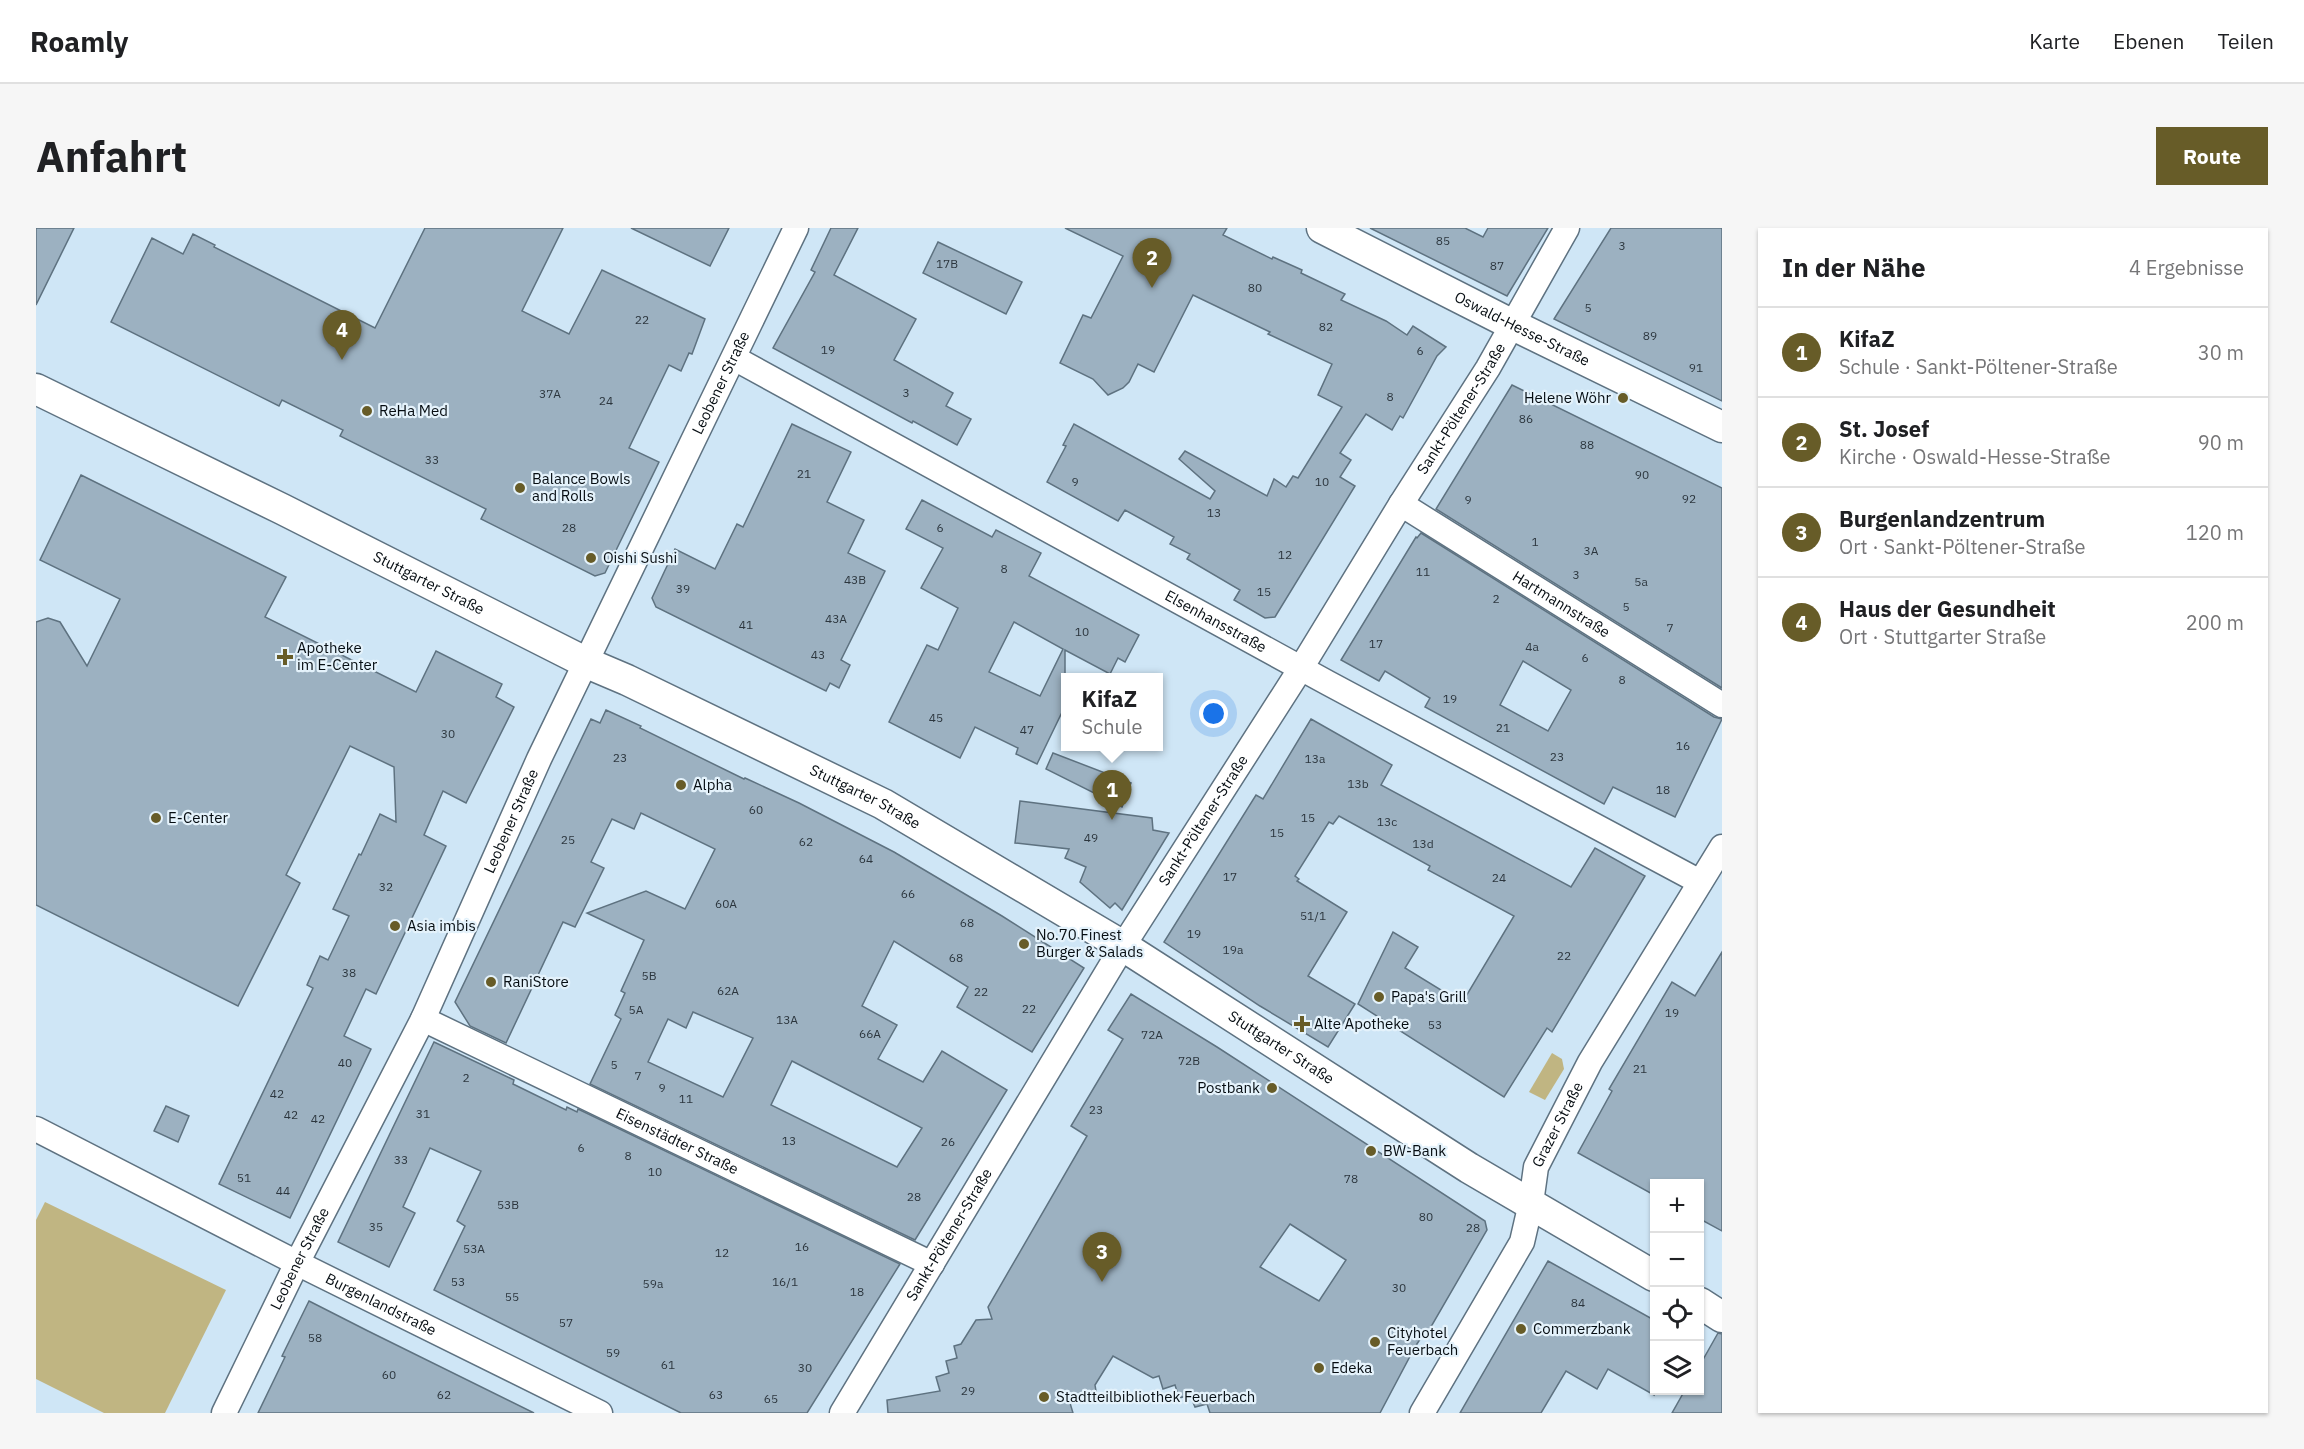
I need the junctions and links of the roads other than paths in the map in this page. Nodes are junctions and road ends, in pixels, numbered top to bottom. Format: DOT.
graph roads {
  1 [pos="796,228"];
  2 [pos="1322,228"];
  3 [pos="1567,228"];
  4 [pos="1513,326"];
  5 [pos="734,358"];
  6 [pos="38,393"];
  7 [pos="1722,427"];
  8 [pos="1401,504"];
  9 [pos="587,663"];
  10 [pos="1301,668"];
  11 [pos="1722,705"];
  12 [pos="1722,847"];
  13 [pos="1700,882"];
  14 [pos="1123,946"];
  15 [pos="423,1019"];
  16 [pos="36,1129"];
  17 [pos="1531,1203"];
  18 [pos="297,1263"];
  19 [pos="932,1264"];
  20 [pos="1650,1274"];
  21 [pos="1704,1306"];
  22 [pos="1722,1317"];
  23 [pos="225,1413"];
  24 [pos="600,1413"];
  25 [pos="842,1413"];
  26 [pos="1422,1413"];
  1 -- 5 [label="street, Leobener Straße"];
  2 -- 4 [label="street, Oswald-Hesse-Straße"];
  3 -- 4 [label="street, Sankt-Pöltener-Straße"];
  4 -- 7 [label="street, Oswald-Hesse-Straße"];
  4 -- 8 [label="street, Sankt-Pöltener-Straße"];
  5 -- 9 [label="street, Leobener Straße"];
  5 -- 10 [label="street, Elsenhansstraße"];
  6 -- 9 [label="street, Stuttgarter Straße"];
  8 -- 10 [label="street, Sankt-Pöltener-Straße"];
  8 -- 11 [label="street, Hartmannstraße"];
  9 -- 14 [label="street, Stuttgarter Straße"];
  9 -- 15 [label="street, Leobener Straße"];
  10 -- 13 [label="street, Elsenhansstraße"];
  10 -- 14 [label="street, Sankt-Pöltener-Straße"];
  12 -- 13 [label="street, Grazer Straße"];
  13 -- 17 [label="street, Grazer Straße"];
  14 -- 17 [label="street, Stuttgarter Straße"];
  14 -- 19 [label="street, Sankt-Pöltener-Straße"];
  15 -- 18 [label="street, Leobener Straße"];
  15 -- 19 [label="street, Eisenstädter Straße"];
  16 -- 18 [label="street, Burgenlandstraße"];
  17 -- 20 [label="street, Stuttgarter Straße"];
  17 -- 26 [label="street, Grazer Straße"];
  18 -- 23 [label="street, Leobener Straße"];
  18 -- 24 [label="street, Burgenlandstraße"];
  19 -- 25 [label="street, Sankt-Pöltener-Straße"];
  21 -- 22 [label="street"];
}
